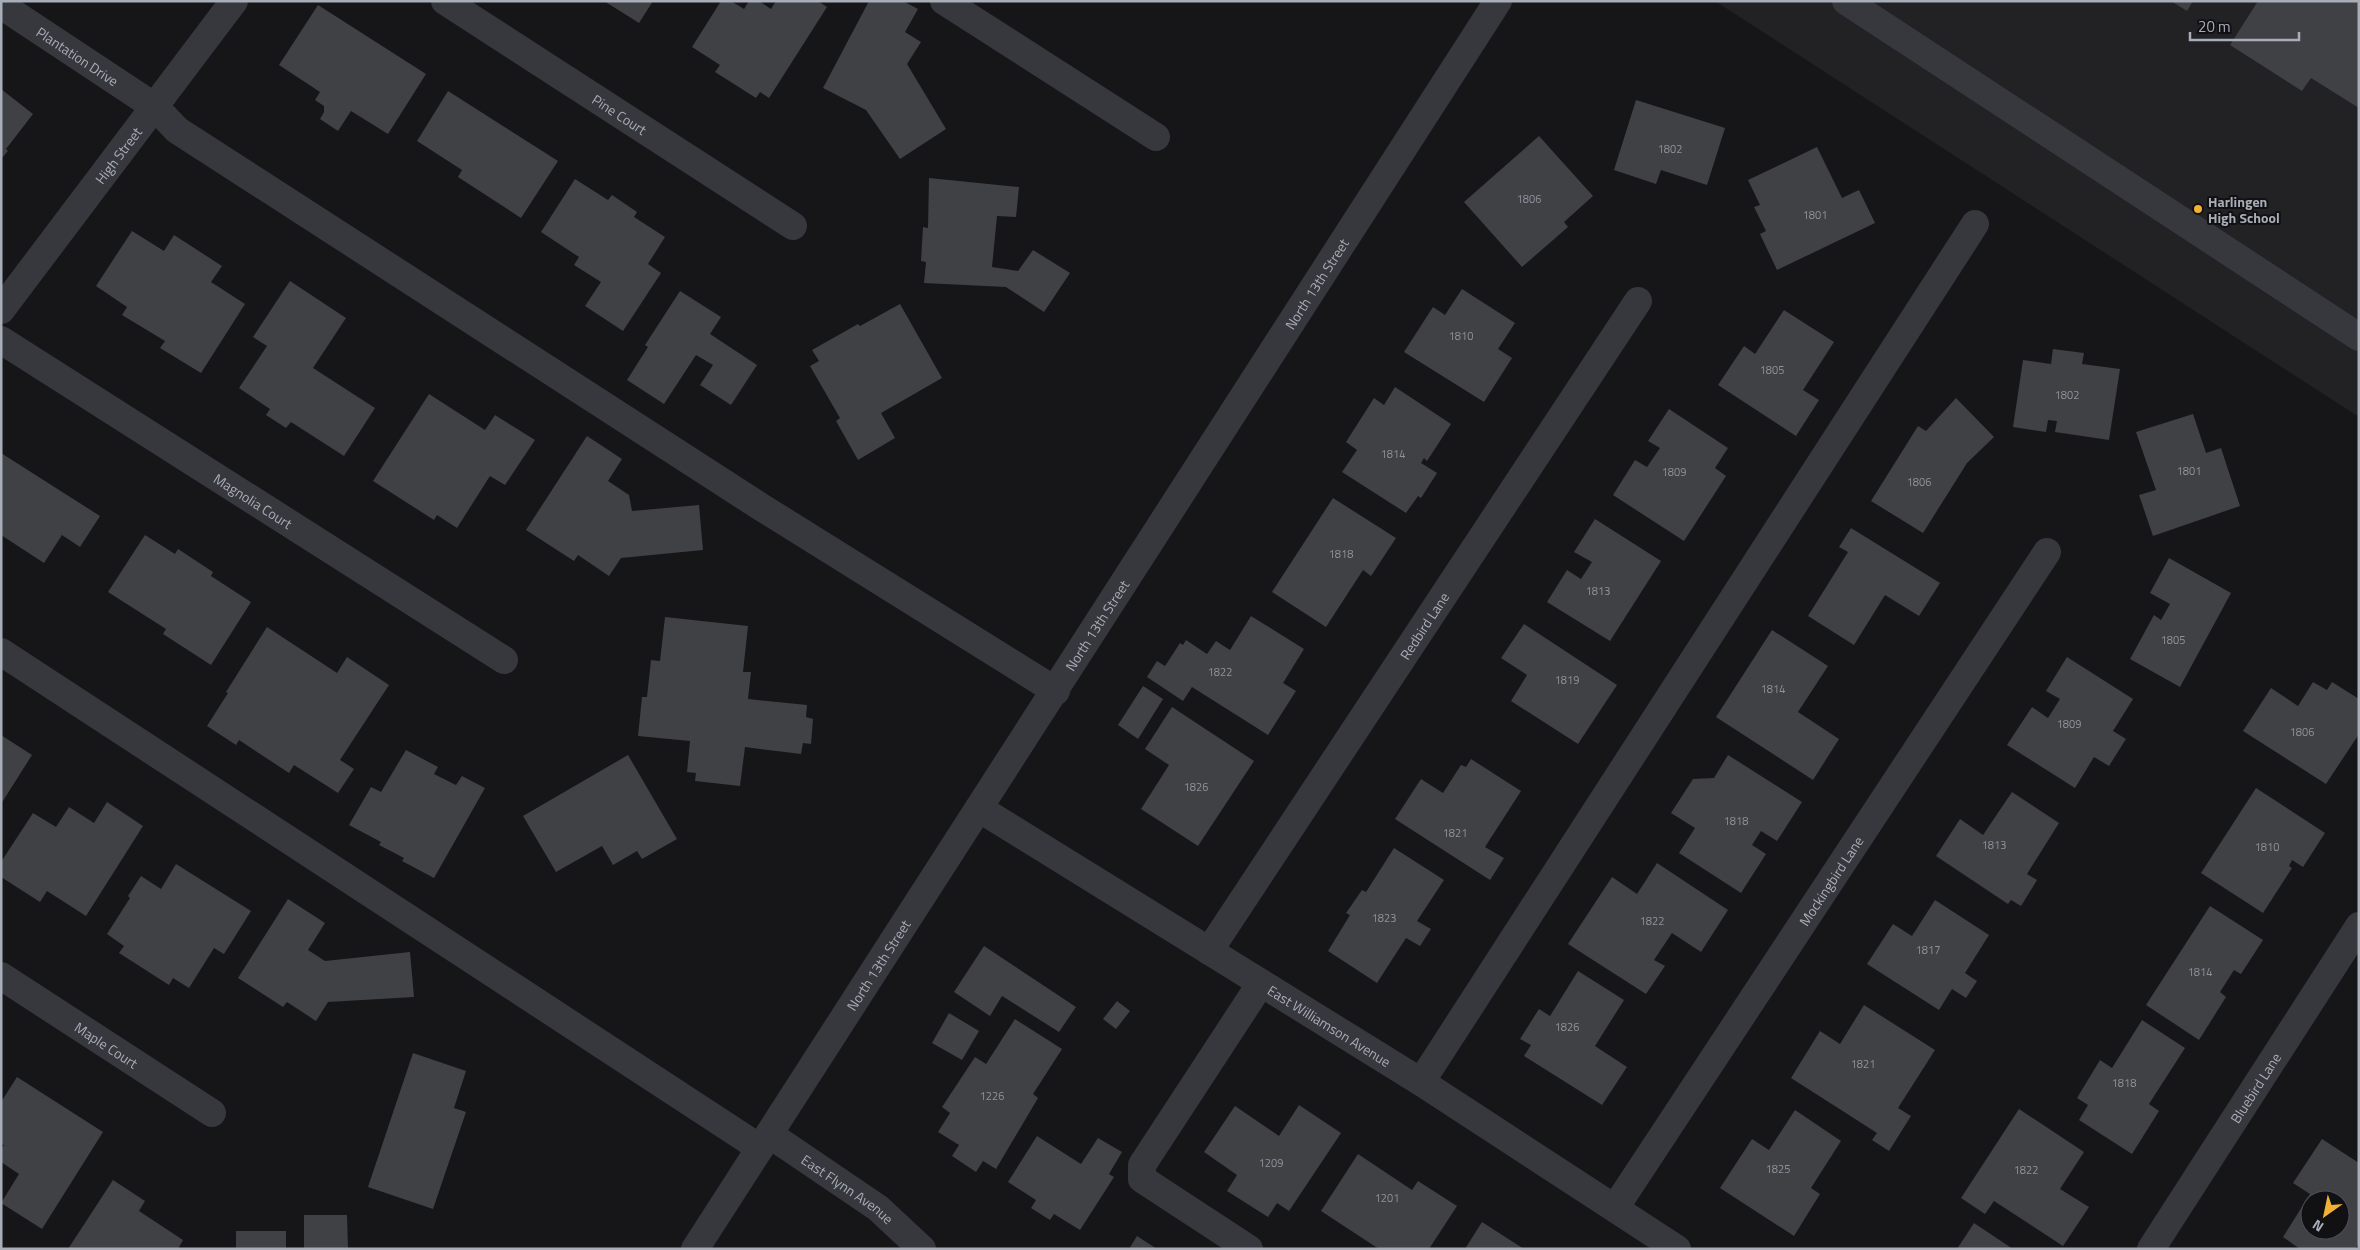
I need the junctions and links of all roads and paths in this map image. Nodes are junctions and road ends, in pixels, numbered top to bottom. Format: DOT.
graph roads {
  1 [pos="234,1"];
  2 [pos="445,1"];
  3 [pos="944,1"];
  4 [pos="1498,1"];
  5 [pos="1846,1"];
  6 [pos="1,5"];
  7 [pos="155,107"];
  8 [pos="1156,137"];
  9 [pos="1975,224"];
  10 [pos="793,226"];
  11 [pos="1638,301"];
  12 [pos="1,310"];
  13 [pos="2359,337"];
  14 [pos="1,340"];
  15 [pos="2047,552"];
  16 [pos="1,652"];
  17 [pos="504,660"];
  18 [pos="1056,691"];
  19 [pos="980,809"];
  20 [pos="2359,926"];
  21 [pos="1209,951"];
  22 [pos="1,976"];
  23 [pos="1261,983"];
  24 [pos="1421,1082"];
  25 [pos="212,1113"];
  26 [pos="765,1141"];
  27 [pos="1615,1208"];
  28 [pos="695,1249"];
  29 [pos="922,1249"];
  30 [pos="1250,1249"];
  31 [pos="1676,1249"];
  32 [pos="2151,1249"];
  1 -- 7 [label="street, High Street"];
  2 -- 10 [label="street, Pine Court"];
  3 -- 8 [label="street"];
  4 -- 18 [label="street, North 13th Street"];
  5 -- 13 [label="street"];
  6 -- 7 [label="street, Plantation Drive"];
  7 -- 12 [label="street, High Street"];
  7 -- 18 [label="street, Plantation Drive"];
  9 -- 24 [label="street"];
  11 -- 21 [label="street, Redbird Lane"];
  14 -- 17 [label="street, Magnolia Court"];
  15 -- 27 [label="street, Mockingbird Lane"];
  16 -- 26 [label="street, East Flynn Avenue"];
  18 -- 19 [label="street, North 13th Street"];
  19 -- 21 [label="street, East Williamson Avenue"];
  19 -- 26 [label="street, North 13th Street"];
  20 -- 32 [label="street, Bluebird Lane"];
  21 -- 23 [label="street, East Williamson Avenue"];
  22 -- 25 [label="street, Maple Court"];
  23 -- 24 [label="street, East Williamson Avenue"];
  23 -- 30 [label="street"];
  24 -- 27 [label="street, East Williamson Avenue"];
  26 -- 28 [label="street, North 13th Street"];
  26 -- 29 [label="street, East Flynn Avenue"];
  27 -- 31 [label="street, East Williamson Avenue"];
}
